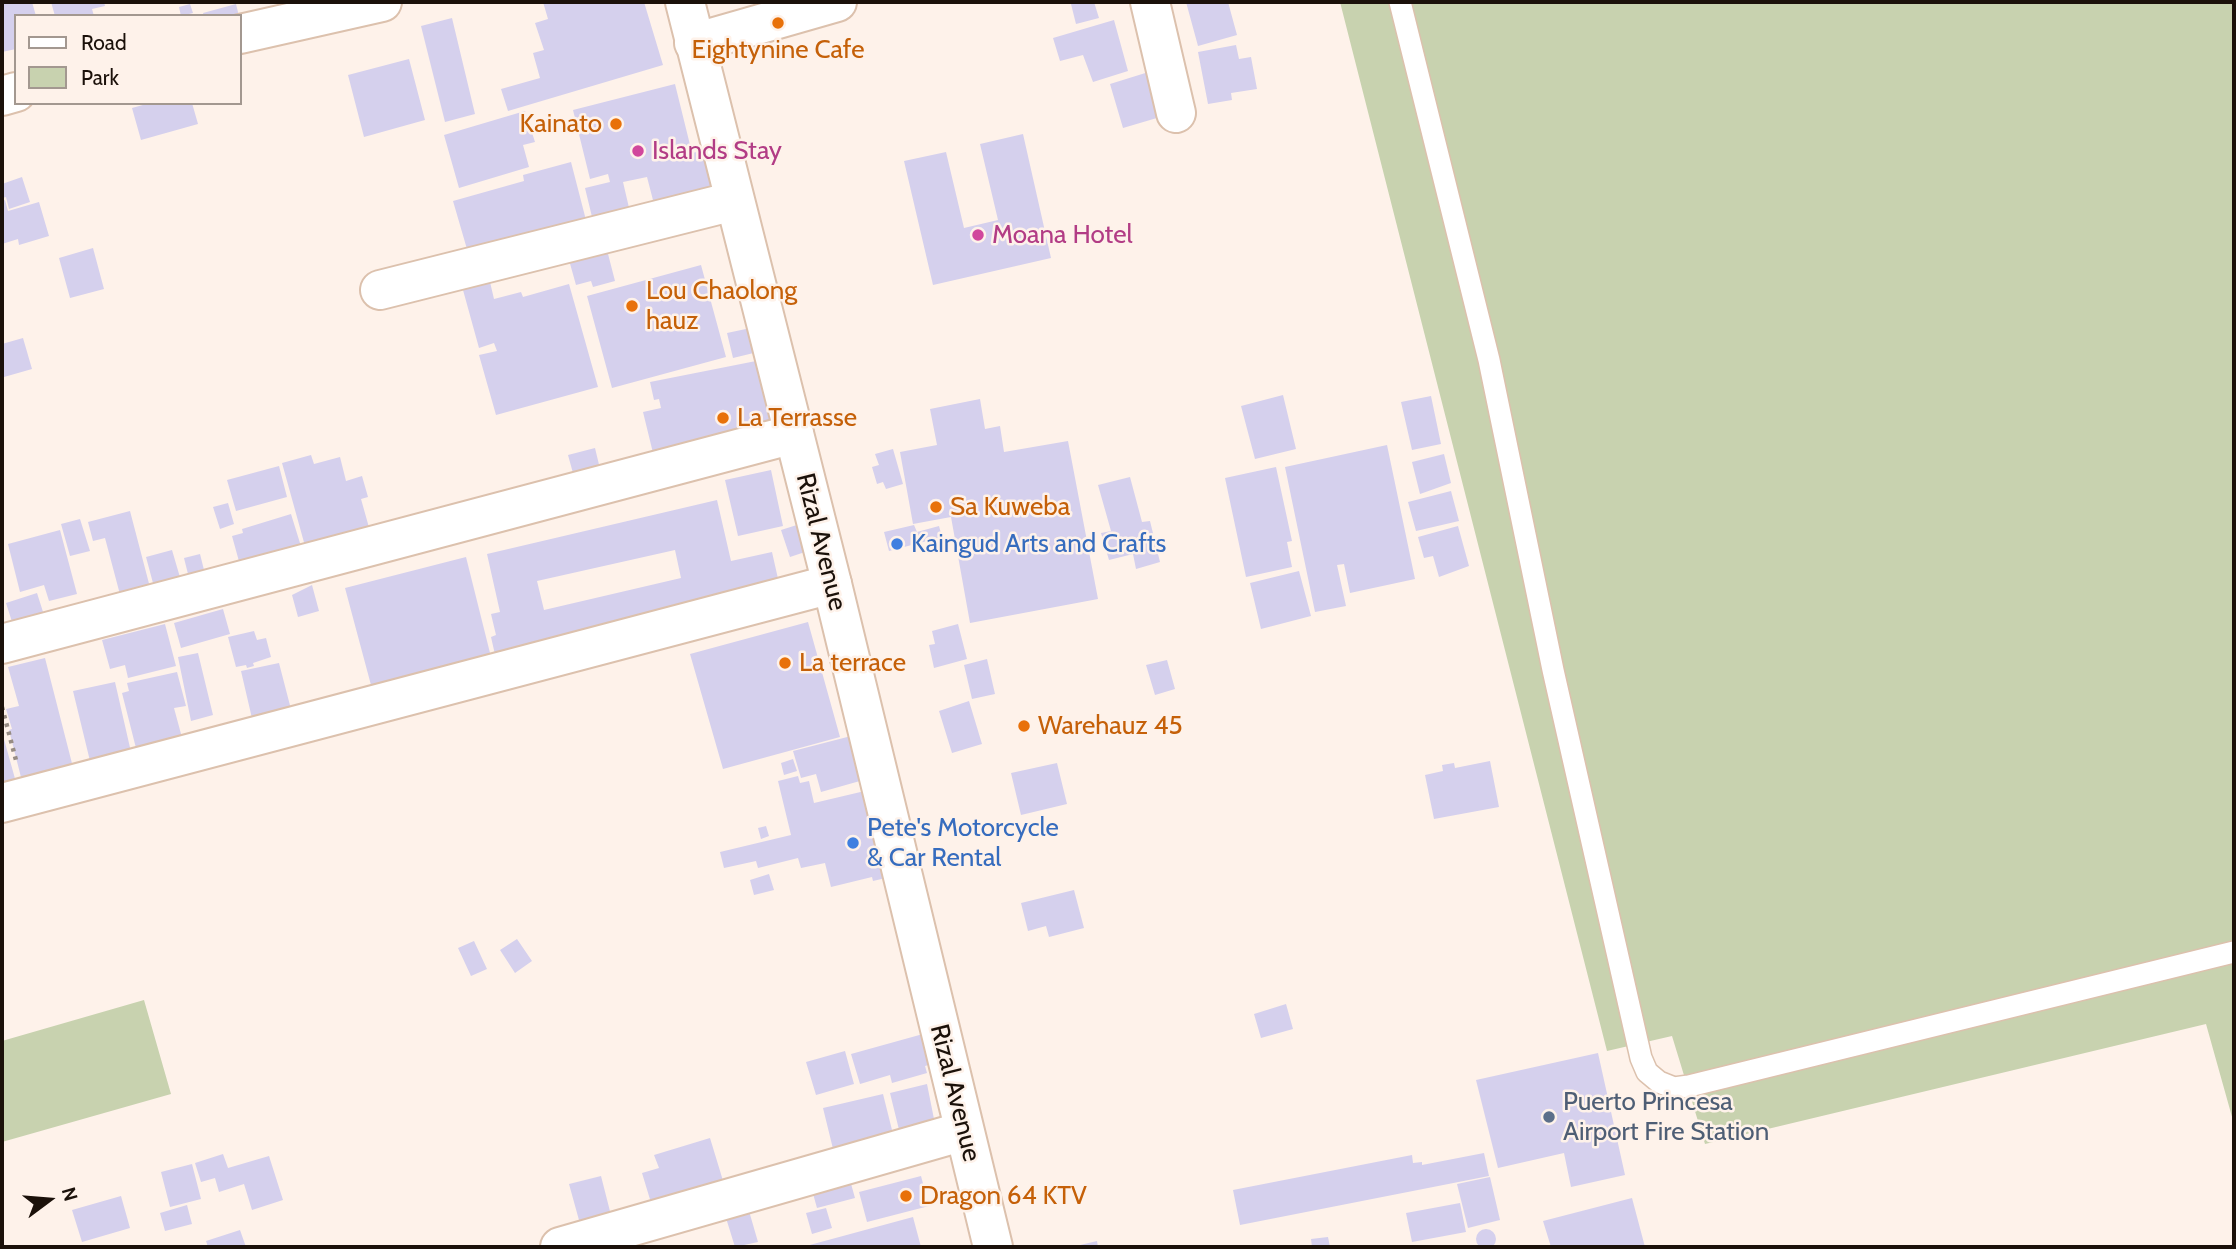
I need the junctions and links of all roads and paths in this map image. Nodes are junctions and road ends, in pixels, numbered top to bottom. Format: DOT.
graph roads {
  1 [pos="382,2"];
  2 [pos="685,2"];
  3 [pos="837,2"];
  4 [pos="1150,2"];
  5 [pos="1400,2"];
  6 [pos="242,34"];
  7 [pos="694,43"];
  8 [pos="1176,113"];
  9 [pos="734,201"];
  10 [pos="380,290"];
  11 [pos="794,434"];
  12 [pos="832,584"];
  13 [pos="2,644"];
  14 [pos="2,707"];
  15 [pos="14,800"];
  16 [pos="2234,952"];
  17 [pos="964,1131"];
  18 [pos="560,1247"];
  19 [pos="993,1247"];
  1 -- 6 [label="street"];
  2 -- 7 [label="street, Rizal Avenue"];
  3 -- 7 [label="street"];
  4 -- 8 [label="street"];
  5 -- 16 [label="lane"];
  7 -- 9 [label="street, Rizal Avenue"];
  9 -- 10 [label="street"];
  9 -- 11 [label="street, Rizal Avenue"];
  11 -- 12 [label="street, Rizal Avenue"];
  11 -- 13 [label="street"];
  12 -- 15 [label="street"];
  12 -- 17 [label="street, Rizal Avenue"];
  14 -- 15 [label="path"];
  17 -- 18 [label="street"];
  17 -- 19 [label="street, Rizal Avenue"];
}
